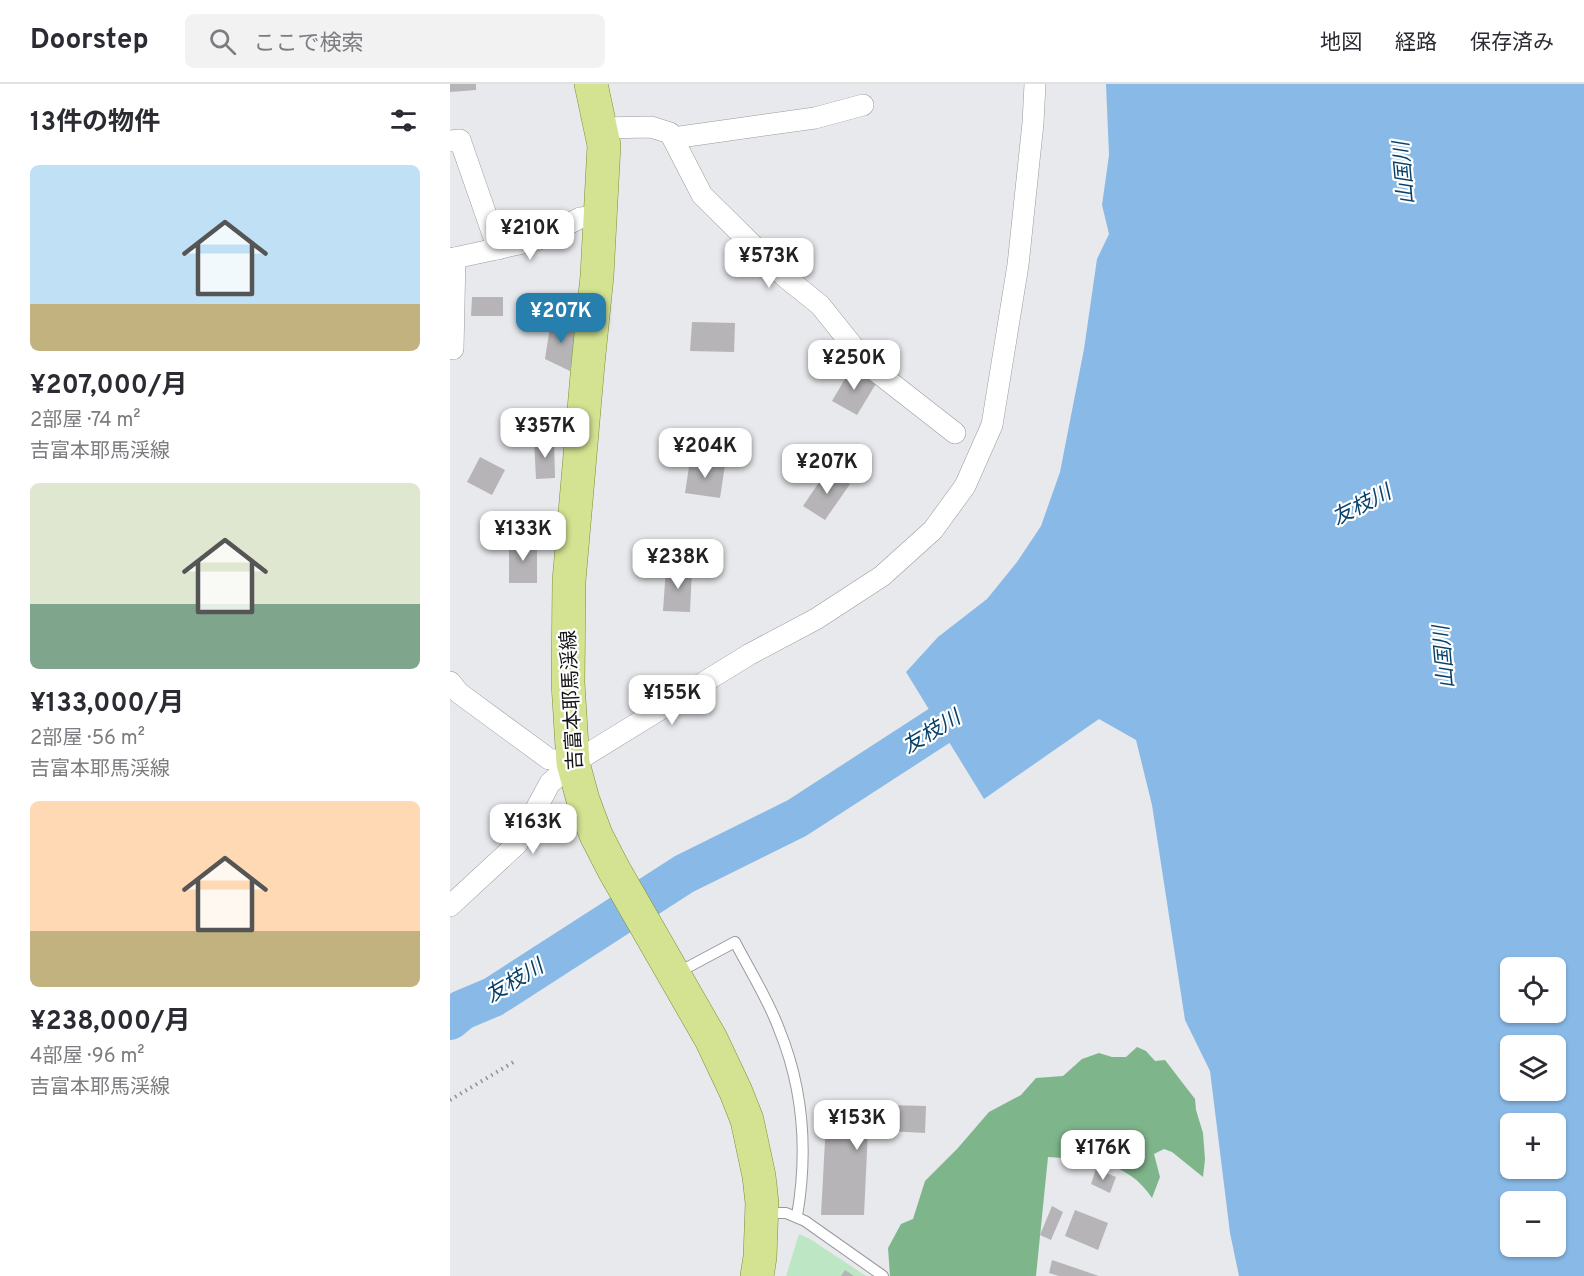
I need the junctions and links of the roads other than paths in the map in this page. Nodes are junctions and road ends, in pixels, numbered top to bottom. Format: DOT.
graph roads {
  1 [pos="591,84"];
  2 [pos="1035,84"];
  3 [pos="863,105"];
  4 [pos="601,128"];
  5 [pos="673,138"];
  6 [pos="450,141"];
  7 [pos="600,216"];
  8 [pos="498,249"];
  9 [pos="452,259"];
  10 [pos="453,350"];
  11 [pos="954,433"];
  12 [pos="450,682"];
  13 [pos="573,763"];
  14 [pos="450,906"];
  15 [pos="674,974"];
  16 [pos="762,1213"];
  17 [pos="797,1216"];
  18 [pos="757,1276"];
  19 [pos="883,1276"];
  1 -- 4 [label="main road, 吉富本耶馬渓線"];
  2 -- 13 [label="street"];
  3 -- 5 [label="street"];
  4 -- 5 [label="street"];
  4 -- 7 [label="main road, 吉富本耶馬渓線"];
  5 -- 11 [label="street"];
  6 -- 8 [label="street"];
  7 -- 8 [label="street"];
  7 -- 13 [label="main road, 吉富本耶馬渓線"];
  8 -- 9 [label="street"];
  9 -- 10 [label="street"];
  12 -- 13 [label="street"];
  13 -- 14 [label="street"];
  13 -- 15 [label="main road, 吉富本耶馬渓線"];
  15 -- 16 [label="main road, 吉富本耶馬渓線"];
  15 -- 17 [label="lane"];
  16 -- 17 [label="lane"];
  16 -- 18 [label="main road, 吉富本耶馬渓線"];
  17 -- 19 [label="lane"];
}
